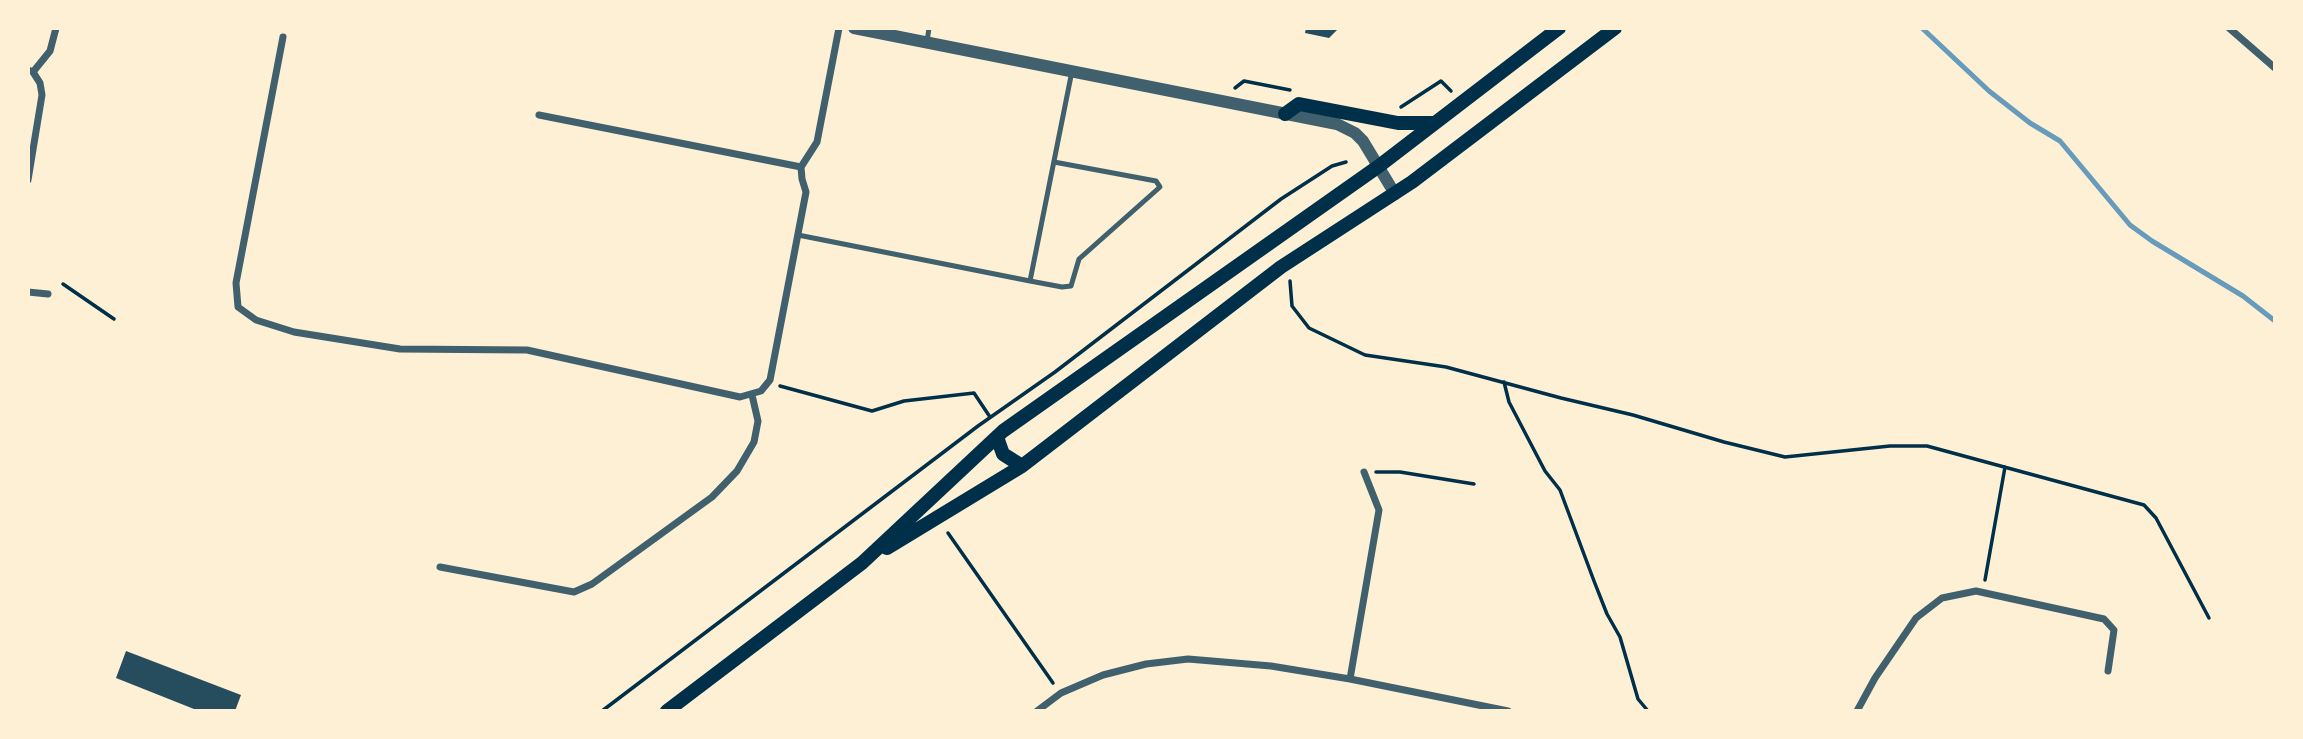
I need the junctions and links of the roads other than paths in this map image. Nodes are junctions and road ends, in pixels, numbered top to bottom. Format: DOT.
graph roads {
  1 [pos="56,28"];
  2 [pos="839,28"];
  3 [pos="854,28"];
  4 [pos="929,28"];
  5 [pos="1559,28"];
  6 [pos="1615,28"];
  7 [pos="2229,28"];
  8 [pos="283,37"];
  9 [pos="926,42"];
  10 [pos="2275,68"];
  11 [pos="30,71"];
  12 [pos="1072,71"];
  13 [pos="1285,114"];
  14 [pos="538,115"];
  15 [pos="1435,123"];
  16 [pos="1054,162"];
  17 [pos="1379,166"];
  18 [pos="801,167"];
  19 [pos="28,180"];
  20 [pos="1395,194"];
  21 [pos="798,235"];
  22 [pos="1030,281"];
  23 [pos="28,292"];
  24 [pos="48,294"];
  25 [pos="752,395"];
  26 [pos="997,436"];
  27 [pos="1023,466"];
  28 [pos="1364,472"];
  29 [pos="862,563"];
  30 [pos="440,567"];
  31 [pos="2108,671"];
  32 [pos="1350,679"];
  33 [pos="667,711"];
  34 [pos="1037,711"];
  35 [pos="1508,711"];
  36 [pos="1857,711"];
  1 -- 11 [label="street"];
  2 -- 18 [label="street"];
  3 -- 9 [label="street"];
  4 -- 9 [label="lane"];
  5 -- 15 [label="main road"];
  6 -- 20 [label="main road"];
  7 -- 10 [label="street"];
  8 -- 25 [label="street"];
  9 -- 12 [label="street"];
  11 -- 19 [label="street"];
  12 -- 13 [label="street"];
  12 -- 16 [label="lane"];
  13 -- 15 [label="main road"];
  13 -- 17 [label="street"];
  14 -- 18 [label="street"];
  15 -- 17 [label="main road"];
  16 -- 22 [label="lane"];
  16 -- 22 [label="lane"];
  17 -- 20 [label="street"];
  17 -- 26 [label="main road"];
  18 -- 21 [label="street"];
  20 -- 27 [label="main road"];
  21 -- 22 [label="lane"];
  21 -- 25 [label="street"];
  23 -- 24 [label="street"];
  25 -- 30 [label="street"];
  26 -- 27 [label="main road"];
  26 -- 29 [label="main road"];
  27 -- 29 [label="main road"];
  28 -- 32 [label="street"];
  29 -- 33 [label="main road"];
  31 -- 36 [label="street"];
  32 -- 34 [label="street"];
  32 -- 35 [label="street"];
}
